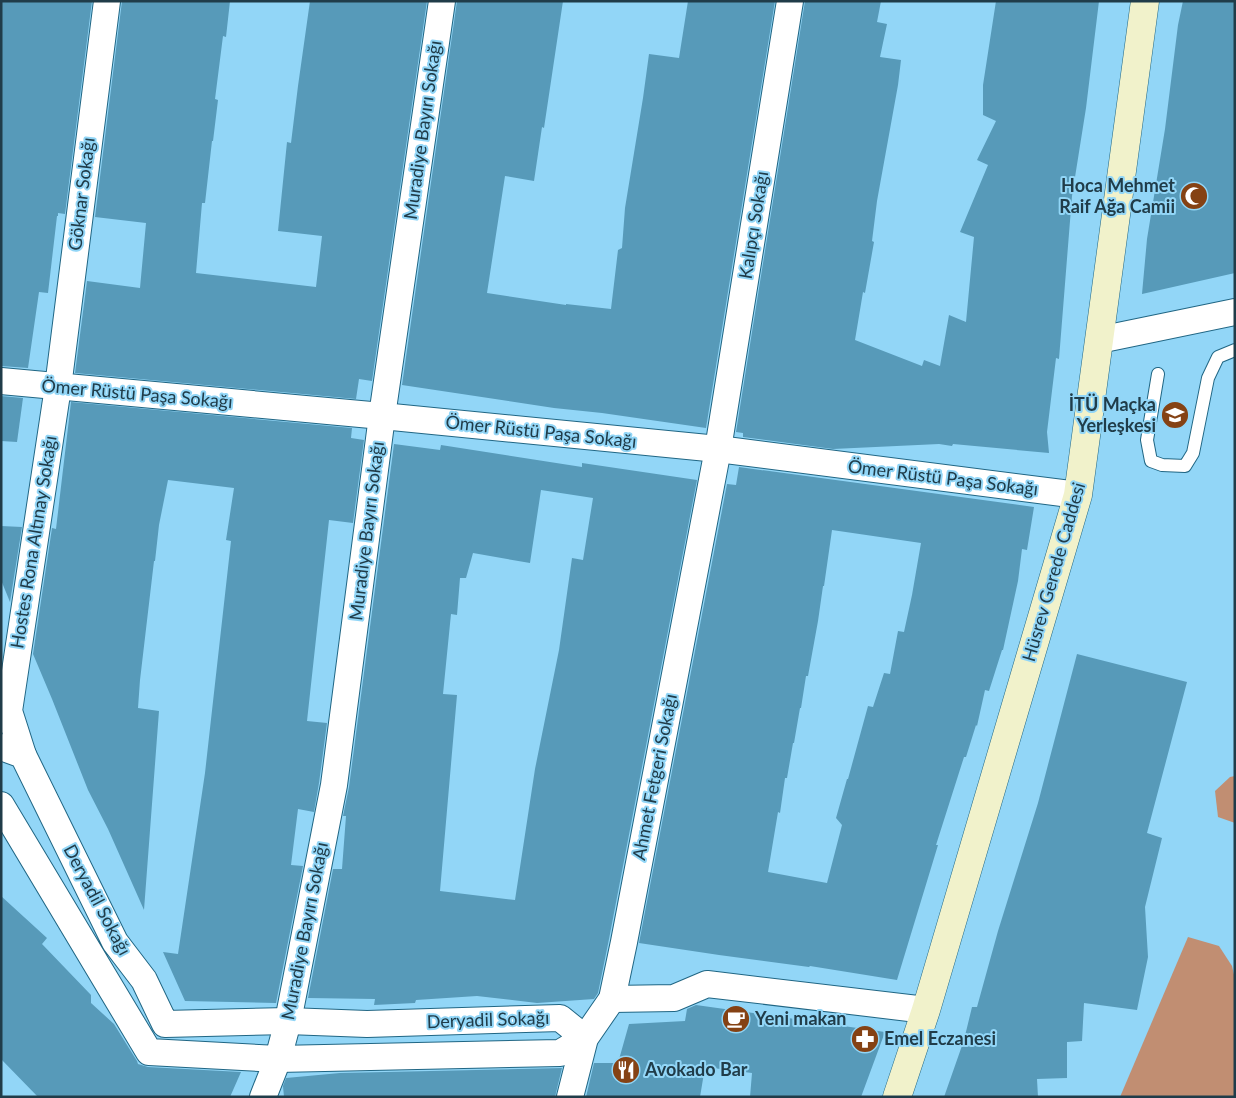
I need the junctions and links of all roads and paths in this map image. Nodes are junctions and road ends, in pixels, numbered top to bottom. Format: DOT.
graph roads {
  1 [pos="106,1"];
  2 [pos="442,1"];
  3 [pos="790,1"];
  4 [pos="1145,1"];
  5 [pos="1235,312"];
  6 [pos="1099,340"];
  7 [pos="1235,350"];
  8 [pos="1158,374"];
  9 [pos="1,381"];
  10 [pos="58,387"];
  11 [pos="382,416"];
  12 [pos="718,449"];
  13 [pos="1078,495"];
  14 [pos="12,751"];
  15 [pos="1,805"];
  16 [pos="144,980"];
  17 [pos="116,996"];
  18 [pos="612,999"];
  19 [pos="926,1010"];
  20 [pos="288,1022"];
  21 [pos="585,1038"];
  22 [pos="278,1058"];
  23 [pos="263,1097"];
  24 [pos="570,1097"];
  25 [pos="897,1097"];
  1 -- 10 [label="street, Göknar Sokağı"];
  2 -- 11 [label="street, Muradiye Bayırı Sokağı"];
  3 -- 12 [label="street, Kalıpçı Sokağı"];
  4 -- 6 [label="street, Hüsrev Gerede Caddesi"];
  5 -- 6 [label="street"];
  6 -- 13 [label="street, Hüsrev Gerede Caddesi"];
  7 -- 8 [label="lane"];
  9 -- 10 [label="street, Ömer Rüstü Paşa Sokağı"];
  10 -- 11 [label="street, Ömer Rüstü Paşa Sokağı"];
  10 -- 14 [label="street, Hostes Rona Altınay Sokağı"];
  11 -- 12 [label="street, Ömer Rüstü Paşa Sokağı"];
  11 -- 20 [label="street, Muradiye Bayırı Sokağı"];
  12 -- 13 [label="street, Ömer Rüstü Paşa Sokağı"];
  12 -- 18 [label="street, Ahmet Fetgeri Sokağı"];
  13 -- 19 [label="street, Hüsrev Gerede Caddesi"];
  14 -- 16 [label="street, Deryadil Sokağı"];
  15 -- 17 [label="street, Deryadil Sokağı"];
  16 -- 17 [label="street"];
  16 -- 20 [label="street, Deryadil Sokağı"];
  17 -- 22 [label="street, Deryadil Sokağı"];
  18 -- 19 [label="street"];
  18 -- 21 [label="street, Ahmet Fetgeri Sokağı"];
  19 -- 25 [label="street, Hüsrev Gerede Caddesi"];
  20 -- 21 [label="street, Deryadil Sokağı"];
  20 -- 22 [label="street, Muradiye Bayırı Sokağı"];
  21 -- 22 [label="street, Deryadil Sokağı"];
  21 -- 24 [label="street, Ahmet Fetgeri Sokağı"];
  22 -- 23 [label="street, Muradiye Bayırı Sokağı"];
}
